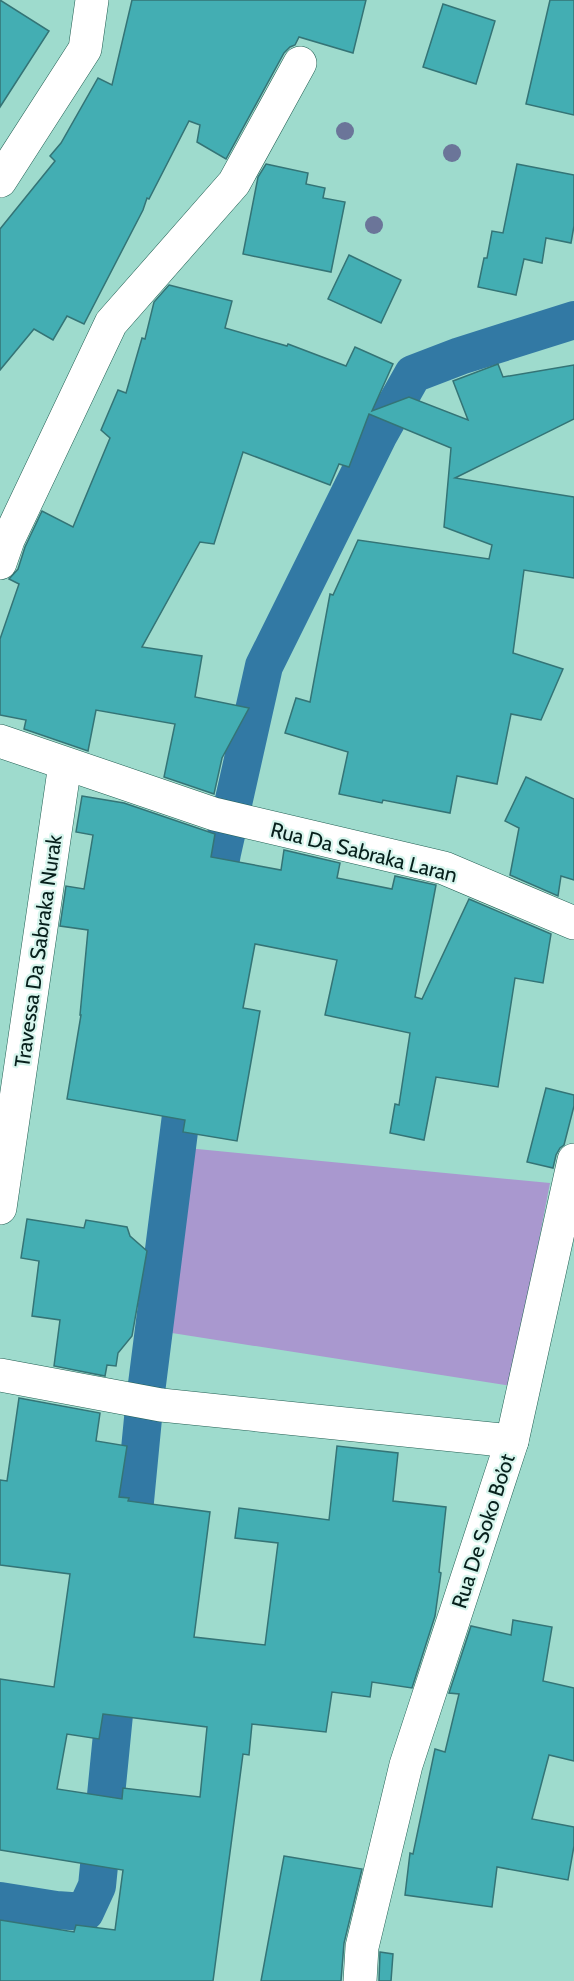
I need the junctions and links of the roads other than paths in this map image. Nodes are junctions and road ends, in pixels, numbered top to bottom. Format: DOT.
graph roads {
  1 [pos="92,0"];
  2 [pos="300,63"];
  3 [pos="0,181"];
  4 [pos="0,563"];
  5 [pos="0,741"];
  6 [pos="65,764"];
  7 [pos="574,923"];
  8 [pos="574,1160"];
  9 [pos="0,1208"];
  10 [pos="0,1375"];
  11 [pos="512,1441"];
  12 [pos="360,1981"];
  1 -- 3 [label="street"];
  2 -- 4 [label="street"];
  5 -- 6 [label="street"];
  6 -- 7 [label="street, Rua Da Sabraka Laran"];
  6 -- 9 [label="street, Travessa Da Sabraka Nurak"];
  8 -- 11 [label="street"];
  10 -- 11 [label="street, Rua De Soko Bo’ot"];
  11 -- 12 [label="street, Rua De Soko Bo’ot"];
}
